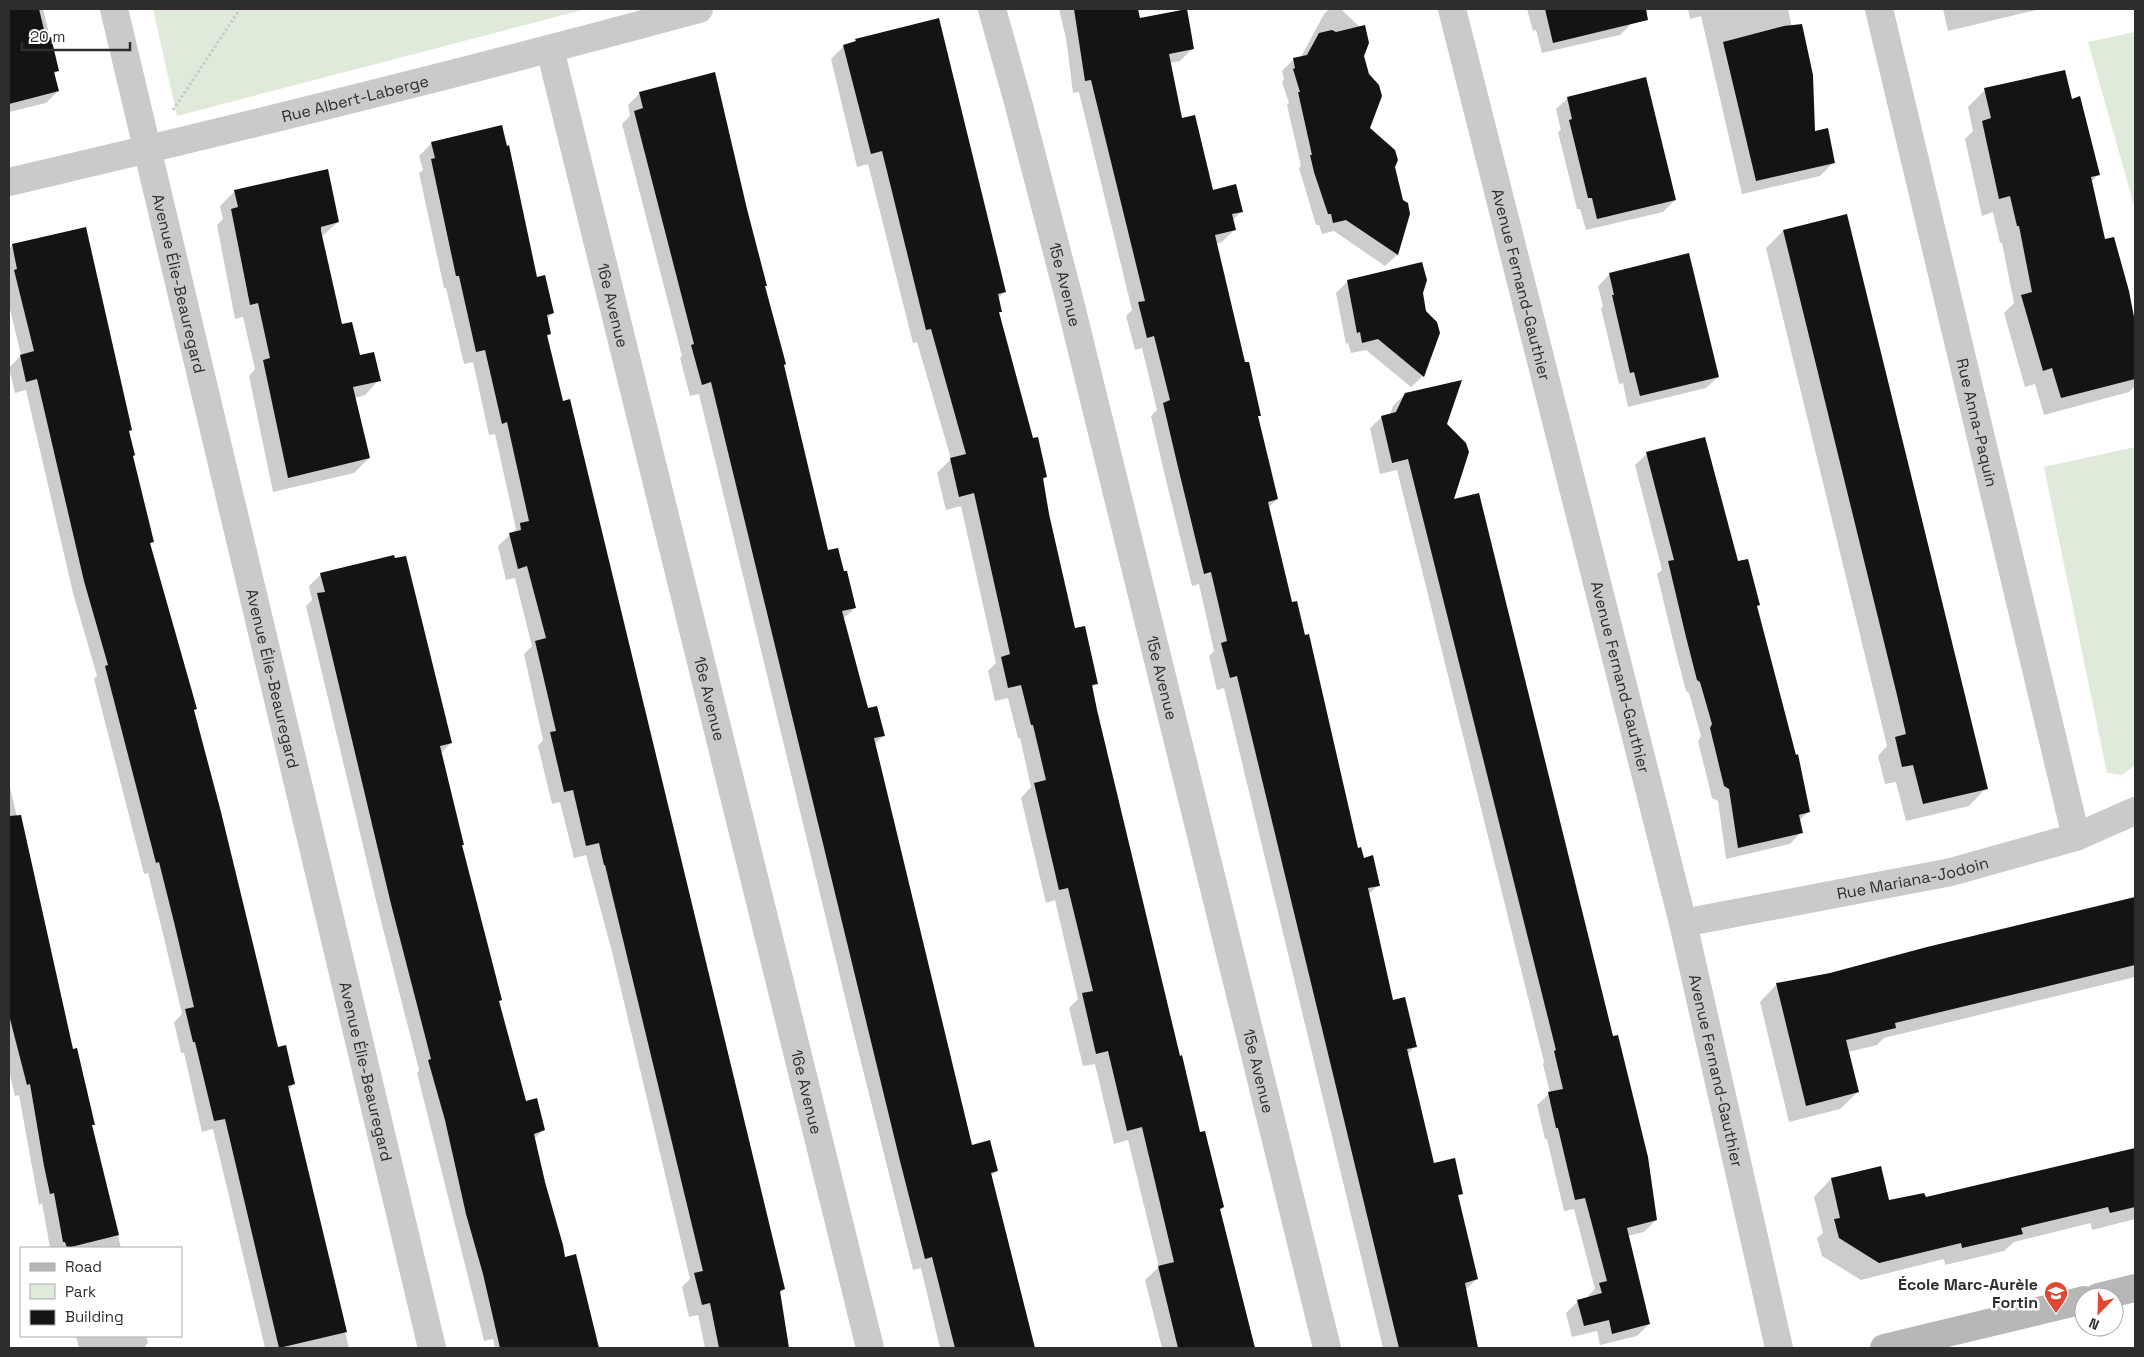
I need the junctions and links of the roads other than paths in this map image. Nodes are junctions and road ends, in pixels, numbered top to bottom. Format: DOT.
graph roads {
  1 [pos="114,9"];
  2 [pos="700,9"];
  3 [pos="992,9"];
  4 [pos="1452,9"];
  5 [pos="1879,9"];
  6 [pos="550,49"];
  7 [pos="147,150"];
  8 [pos="9,182"];
  9 [pos="2135,811"];
  10 [pos="2076,837"];
  11 [pos="1683,923"];
  12 [pos="2074,1302"];
  13 [pos="432,1348"];
  14 [pos="870,1348"];
  15 [pos="1327,1348"];
  16 [pos="1779,1348"];
  17 [pos="1884,1348"];
  1 -- 7 [label="street, Avenue Élie-Beauregard"];
  2 -- 6 [label="street, Rue Albert-Laberge"];
  3 -- 15 [label="street, 15e Avenue"];
  4 -- 11 [label="street, Avenue Fernand-Gauthier"];
  5 -- 10 [label="street, Rue Anna-Paquin"];
  6 -- 7 [label="street, Rue Albert-Laberge"];
  6 -- 14 [label="street, 16e Avenue"];
  7 -- 8 [label="street, Rue Albert-Laberge"];
  7 -- 13 [label="street, Avenue Élie-Beauregard"];
  9 -- 10 [label="street, Rue Mariana-Jodoin"];
  10 -- 11 [label="street, Rue Mariana-Jodoin"];
  11 -- 16 [label="street, Avenue Fernand-Gauthier"];
  12 -- 17 [label="street"];
}
